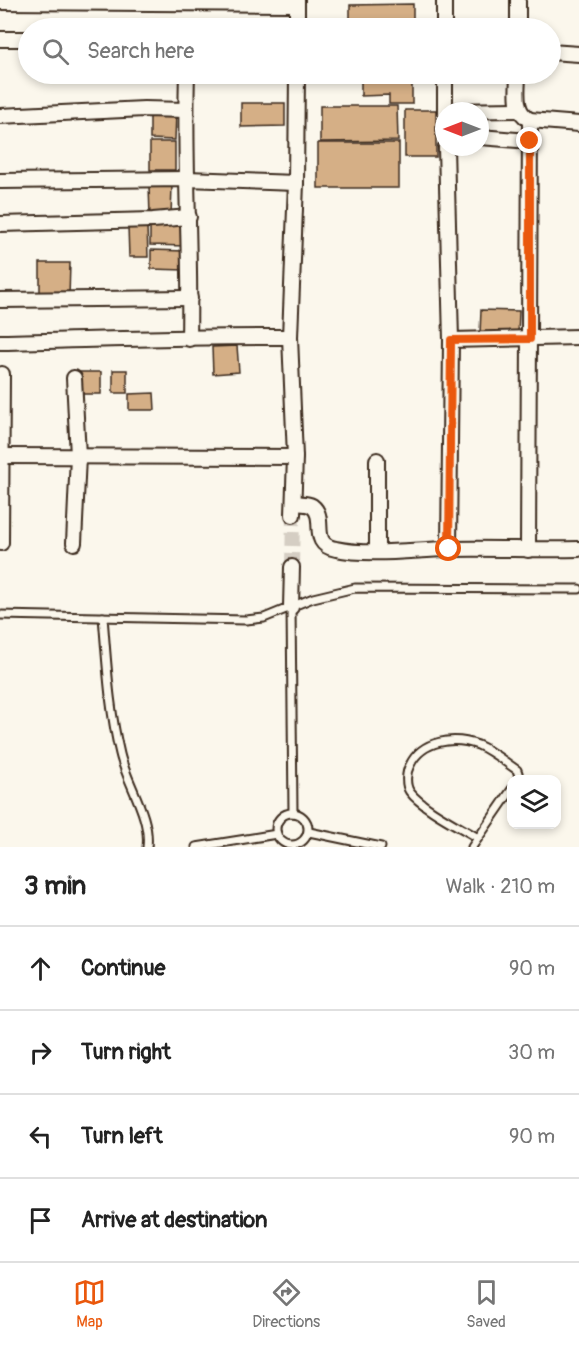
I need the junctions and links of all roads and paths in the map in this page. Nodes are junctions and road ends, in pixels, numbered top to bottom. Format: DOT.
graph roads {
  1 [pos="444,0"];
  2 [pos="518,0"];
  3 [pos="73,1"];
  4 [pos="0,2"];
  5 [pos="131,2"];
  6 [pos="232,2"];
  7 [pos="297,2"];
  8 [pos="297,18"];
  9 [pos="444,18"];
  10 [pos="518,18"];
  11 [pos="0,39"];
  12 [pos="18,39"];
  13 [pos="561,53"];
  14 [pos="579,54"];
  15 [pos="187,84"];
  16 [pos="297,84"];
  17 [pos="445,84"];
  18 [pos="518,84"];
  19 [pos="445,102"];
  20 [pos="186,110"];
  21 [pos="489,110"];
  22 [pos="518,110"];
  23 [pos="0,116"];
  24 [pos="530,120"];
  25 [pos="579,124"];
  26 [pos="489,138"];
  27 [pos="530,141"];
  28 [pos="446,156"];
  29 [pos="187,178"];
  30 [pos="0,181"];
  31 [pos="296,183"];
  32 [pos="189,218"];
  33 [pos="0,224"];
  34 [pos="190,298"];
  35 [pos="0,300"];
  36 [pos="290,337"];
  37 [pos="579,337"];
  38 [pos="189,339"];
  39 [pos="530,339"];
  40 [pos="451,340"];
  41 [pos="0,342"];
  42 [pos="2,374"];
  43 [pos="74,378"];
  44 [pos="1,456"];
  45 [pos="78,456"];
  46 [pos="295,457"];
  47 [pos="377,460"];
  48 [pos="1,543"];
  49 [pos="75,543"];
  50 [pos="449,549"];
  51 [pos="579,549"];
  52 [pos="528,550"];
  53 [pos="376,552"];
  54 [pos="292,567"];
  55 [pos="579,589"];
  56 [pos="291,607"];
  57 [pos="0,615"];
  58 [pos="103,617"];
  59 [pos="519,775"];
  60 [pos="507,796"];
  61 [pos="293,813"];
  62 [pos="309,832"];
  63 [pos="277,834"];
  64 [pos="478,838"];
  65 [pos="296,846"];
  66 [pos="147,847"];
  67 [pos="196,847"];
  68 [pos="381,847"];
  69 [pos="472,847"];
  1 -- 9 [label="street"];
  2 -- 10 [label="street"];
  3 -- 4 [label="street"];
  3 -- 5 [label="street"];
  5 -- 6 [label="street"];
  6 -- 7 [label="street"];
  7 -- 8 [label="street"];
  11 -- 12 [label="street"];
  13 -- 14 [label="street"];
  15 -- 20 [label="street"];
  16 -- 31 [label="street"];
  17 -- 19 [label="street"];
  18 -- 22 [label="street"];
  20 -- 23 [label="street"];
  20 -- 29 [label="street"];
  21 -- 22 [label="street"];
  22 -- 24 [label="street"];
  24 -- 25 [label="street"];
  24 -- 27 [label="street"];
  26 -- 27 [label="street"];
  27 -- 39 [label="street"];
  28 -- 40 [label="street"];
  29 -- 30 [label="street"];
  29 -- 31 [label="street"];
  29 -- 32 [label="street"];
  31 -- 36 [label="street"];
  32 -- 33 [label="street"];
  32 -- 34 [label="street"];
  34 -- 35 [label="street"];
  34 -- 38 [label="street"];
  36 -- 38 [label="street"];
  36 -- 46 [label="street"];
  37 -- 39 [label="street"];
  38 -- 41 [label="street"];
  39 -- 40 [label="street"];
  39 -- 52 [label="street"];
  40 -- 50 [label="street"];
  42 -- 44 [label="street"];
  43 -- 45 [label="street"];
  44 -- 45 [label="street"];
  44 -- 48 [label="street"];
  45 -- 46 [label="street"];
  45 -- 49 [label="street"];
  46 -- 53 [label="street"];
  47 -- 53 [label="street"];
  50 -- 52 [label="street"];
  50 -- 53 [label="street"];
  51 -- 52 [label="street"];
  54 -- 56 [label="street"];
  55 -- 56 [label="lane"];
  56 -- 58 [label="lane"];
  56 -- 61 [label="lane"];
  57 -- 58 [label="lane"];
  58 -- 66 [label="lane"];
  59 -- 64 [label="lane"];
  60 -- 64 [label="lane"];
  61 -- 62 [label="lane"];
  61 -- 63 [label="lane"];
  62 -- 65 [label="lane"];
  62 -- 68 [label="lane"];
  63 -- 65 [label="lane"];
  63 -- 67 [label="lane"];
  64 -- 69 [label="lane"];
}
